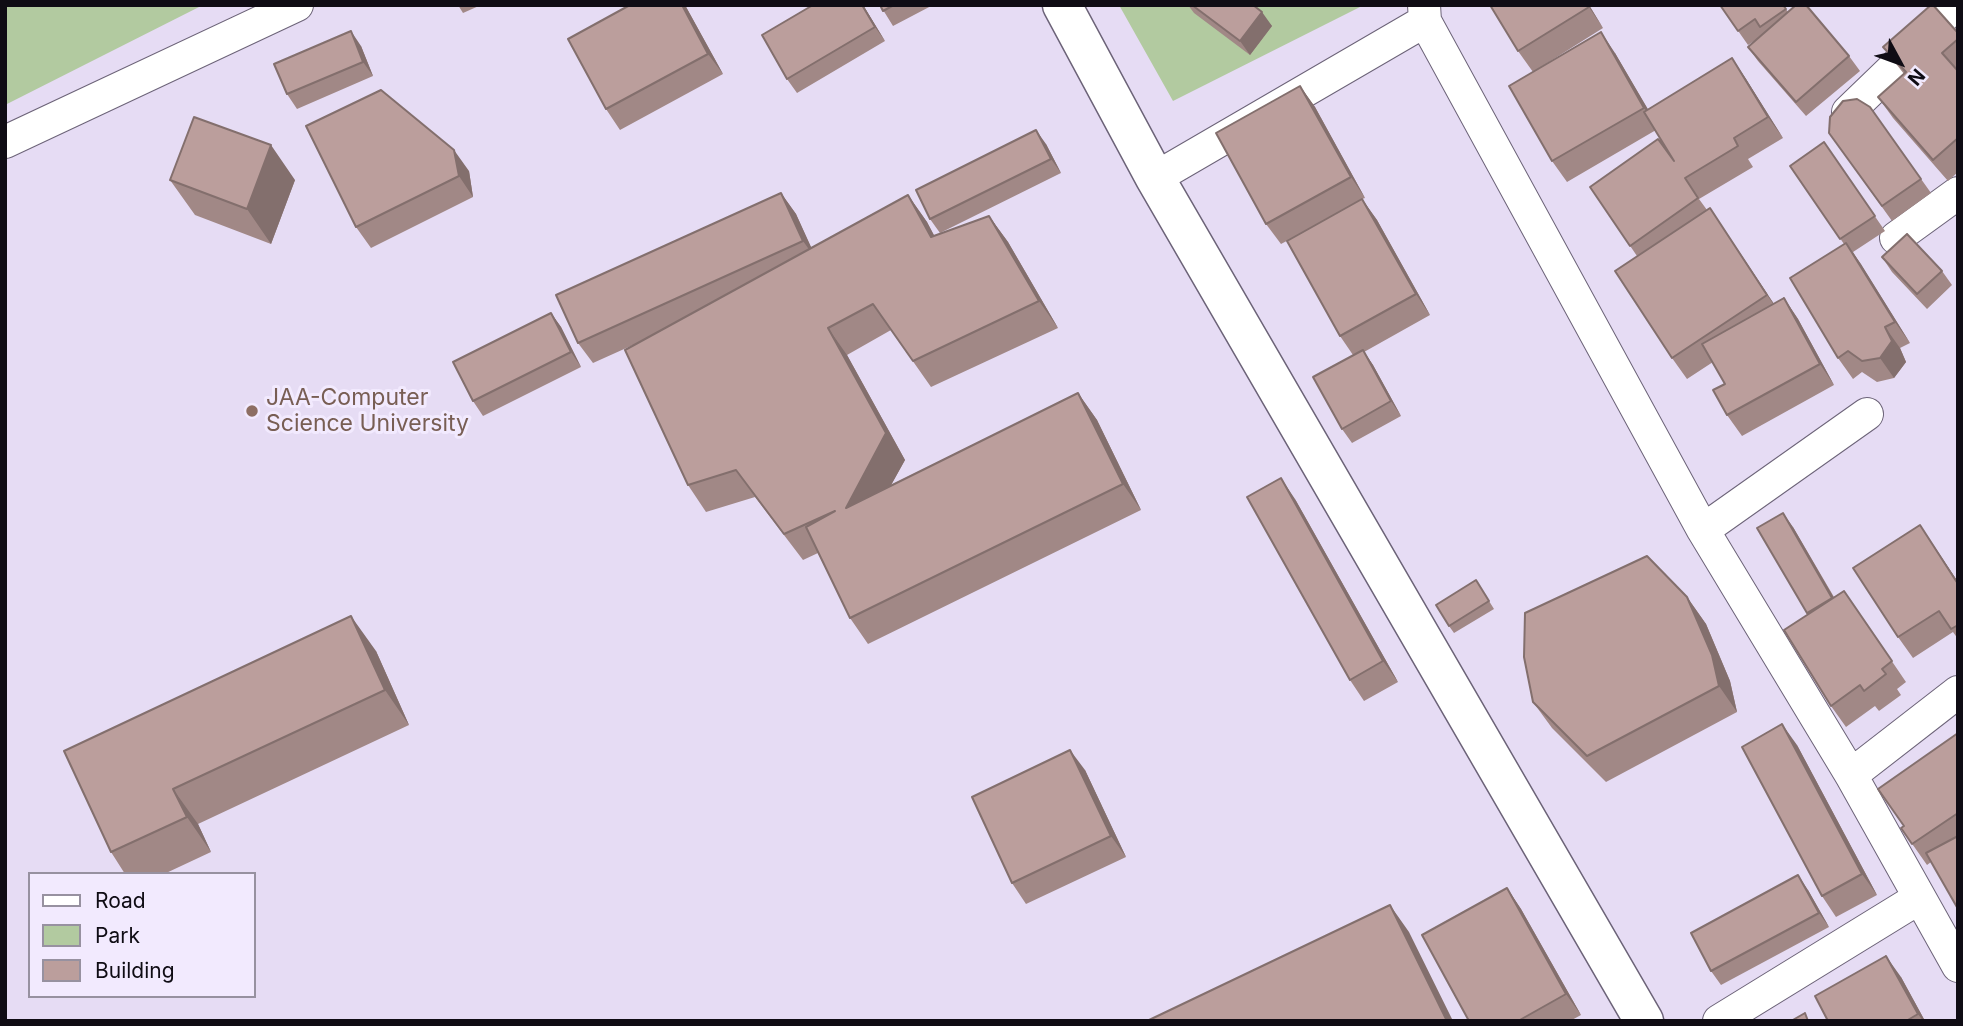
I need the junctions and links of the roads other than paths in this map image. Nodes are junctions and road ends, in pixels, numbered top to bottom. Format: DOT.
graph roads {
  1 [pos="297,5"];
  2 [pos="1062,5"];
  3 [pos="1948,5"];
  4 [pos="1424,13"];
  5 [pos="1848,112"];
  6 [pos="5,142"];
  7 [pos="1155,178"];
  8 [pos="1958,193"];
  9 [pos="1896,238"];
  10 [pos="1867,414"];
  11 [pos="1703,530"];
  12 [pos="1958,692"];
  13 [pos="1851,775"];
  14 [pos="1919,898"];
  15 [pos="1958,966"];
  16 [pos="1644,1021"];
  17 [pos="1719,1021"];
  1 -- 6 [label="street"];
  2 -- 7 [label="street"];
  3 -- 5 [label="street"];
  4 -- 7 [label="street"];
  4 -- 11 [label="street"];
  7 -- 16 [label="street"];
  8 -- 9 [label="street"];
  10 -- 11 [label="street"];
  11 -- 13 [label="street"];
  12 -- 13 [label="street"];
  13 -- 14 [label="street"];
  14 -- 15 [label="street"];
  14 -- 17 [label="street"];
}
